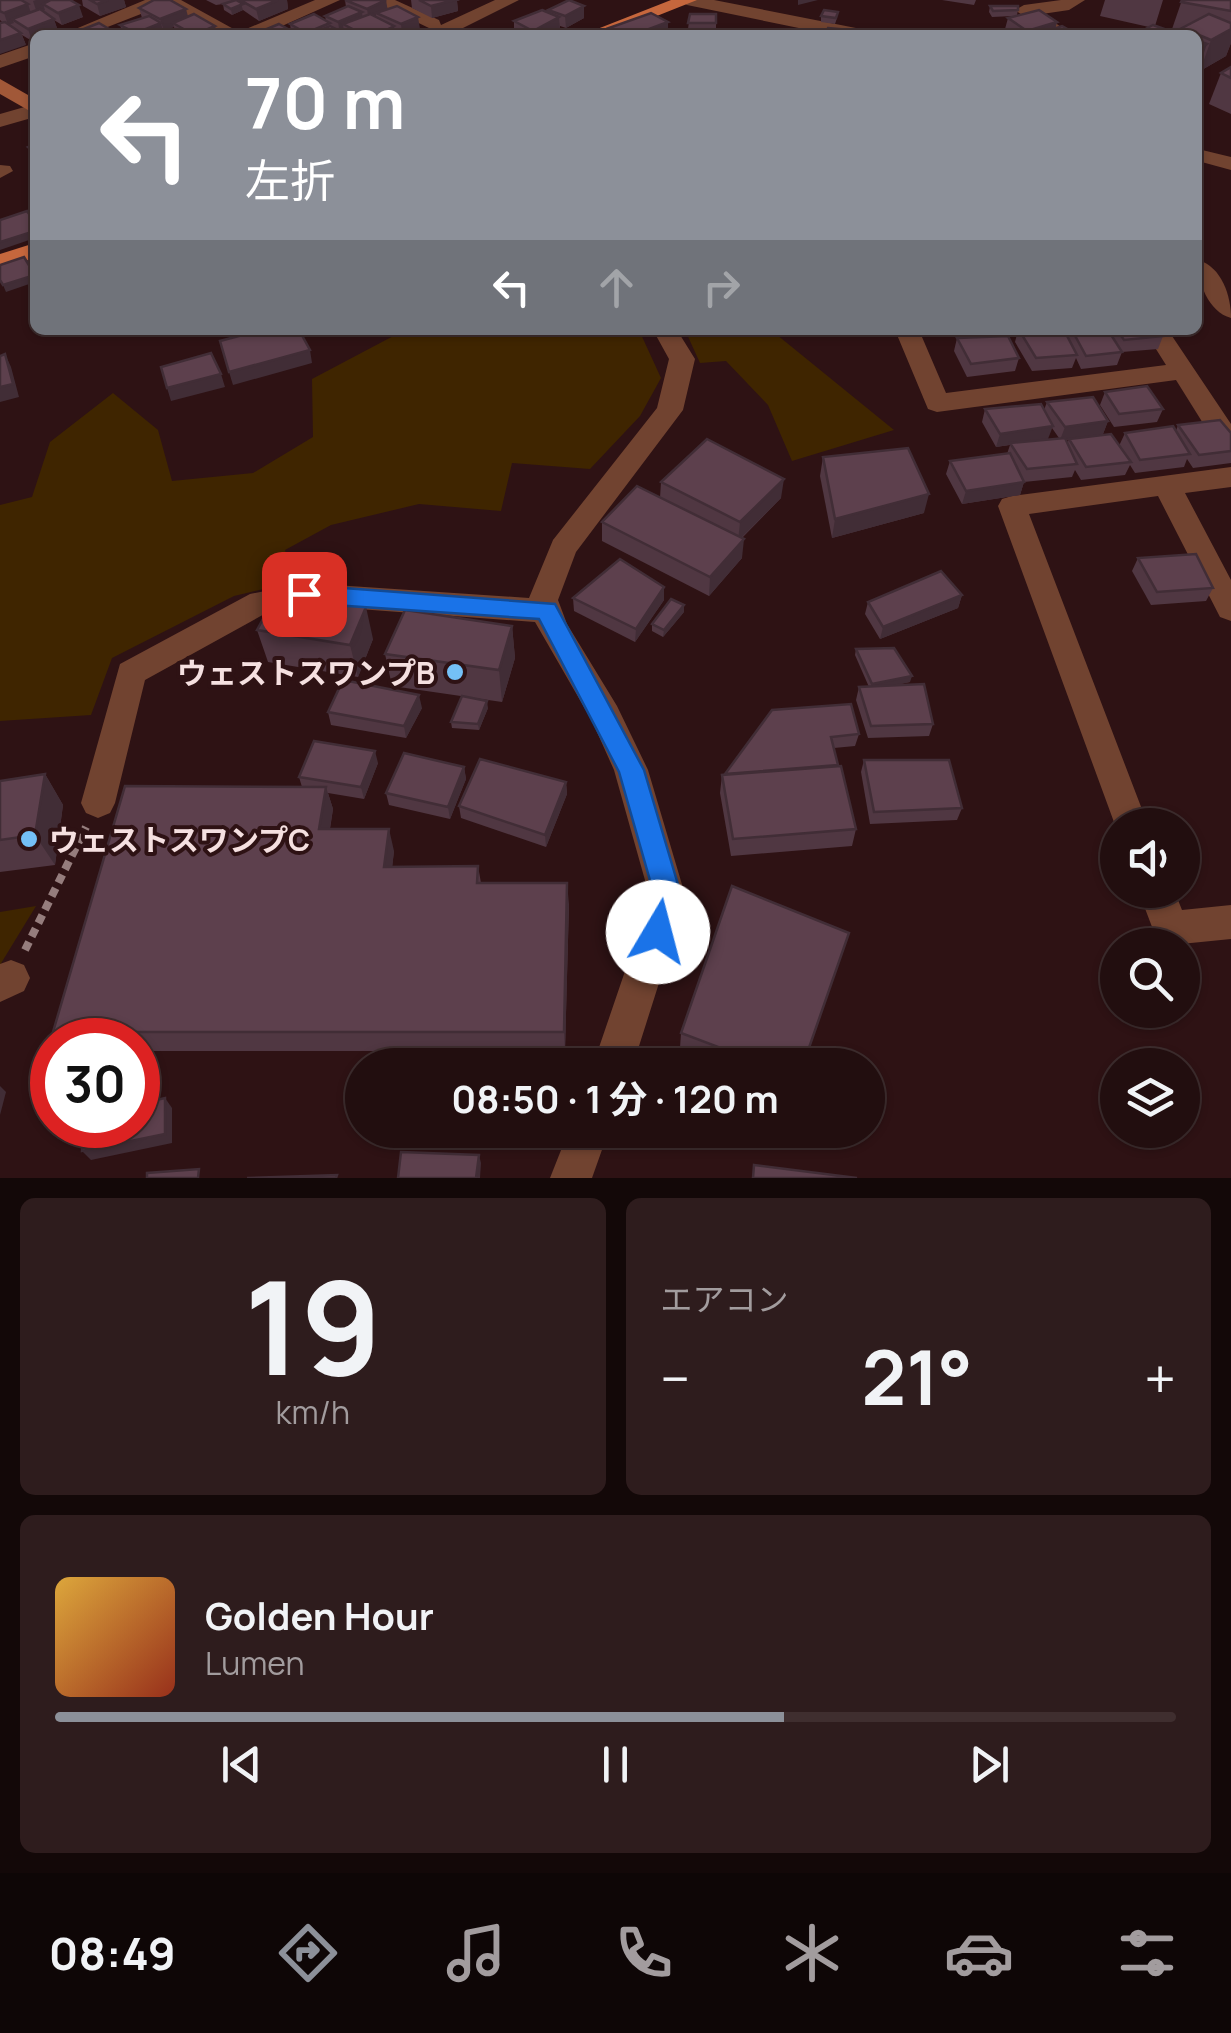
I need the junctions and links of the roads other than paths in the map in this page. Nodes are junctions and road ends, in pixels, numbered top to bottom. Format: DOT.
graph roads {
  1 [pos="165,0"];
  2 [pos="331,0"];
  3 [pos="380,0"];
  4 [pos="510,0"];
  5 [pos="688,0"];
  6 [pos="1076,0"];
  7 [pos="787,28"];
  8 [pos="84,30"];
  9 [pos="222,30"];
  10 [pos="258,30"];
  11 [pos="434,30"];
  12 [pos="445,30"];
  13 [pos="605,30"];
  14 [pos="1056,30"];
  15 [pos="30,50"];
  16 [pos="0,62"];
  17 [pos="0,86"];
  18 [pos="30,106"];
  19 [pos="30,111"];
  20 [pos="0,121"];
  21 [pos="1202,156"];
  22 [pos="1231,164"];
  23 [pos="30,252"];
  24 [pos="0,262"];
  25 [pos="1202,272"];
  26 [pos="1231,311"];
  27 [pos="668,335"];
  28 [pos="909,335"];
  29 [pos="1159,335"];
  30 [pos="1180,371"];
  31 [pos="1231,445"];
  32 [pos="1231,478"];
  33 [pos="1167,486"];
  34 [pos="1231,609"];
  35 [pos="546,611"];
  36 [pos="98,803"];
  37 [pos="1125,808"];
  38 [pos="1163,908"];
  39 [pos="1231,922"];
  40 [pos="619,1048"];
  41 [pos="582,1148"];
  42 [pos="571,1178"];
  1 -- 8 [label="street"];
  1 -- 9 [label="street"];
  2 -- 10 [label="street"];
  3 -- 11 [label="street"];
  4 -- 12 [label="street"];
  5 -- 7 [label="street"];
  5 -- 13 [label="main road"];
  6 -- 14 [label="street"];
  15 -- 16 [label="street"];
  17 -- 18 [label="street"];
  19 -- 20 [label="street"];
  21 -- 22 [label="street"];
  23 -- 24 [label="main road"];
  25 -- 26 [label="street"];
  27 -- 35 [label="street"];
  28 -- 30 [label="street"];
  29 -- 30 [label="street"];
  30 -- 31 [label="street"];
  32 -- 33 [label="street"];
  33 -- 34 [label="street"];
  33 -- 37 [label="street"];
  35 -- 36 [label="street"];
  35 -- 40 [label="street"];
  38 -- 39 [label="street"];
  41 -- 42 [label="street"];
}
